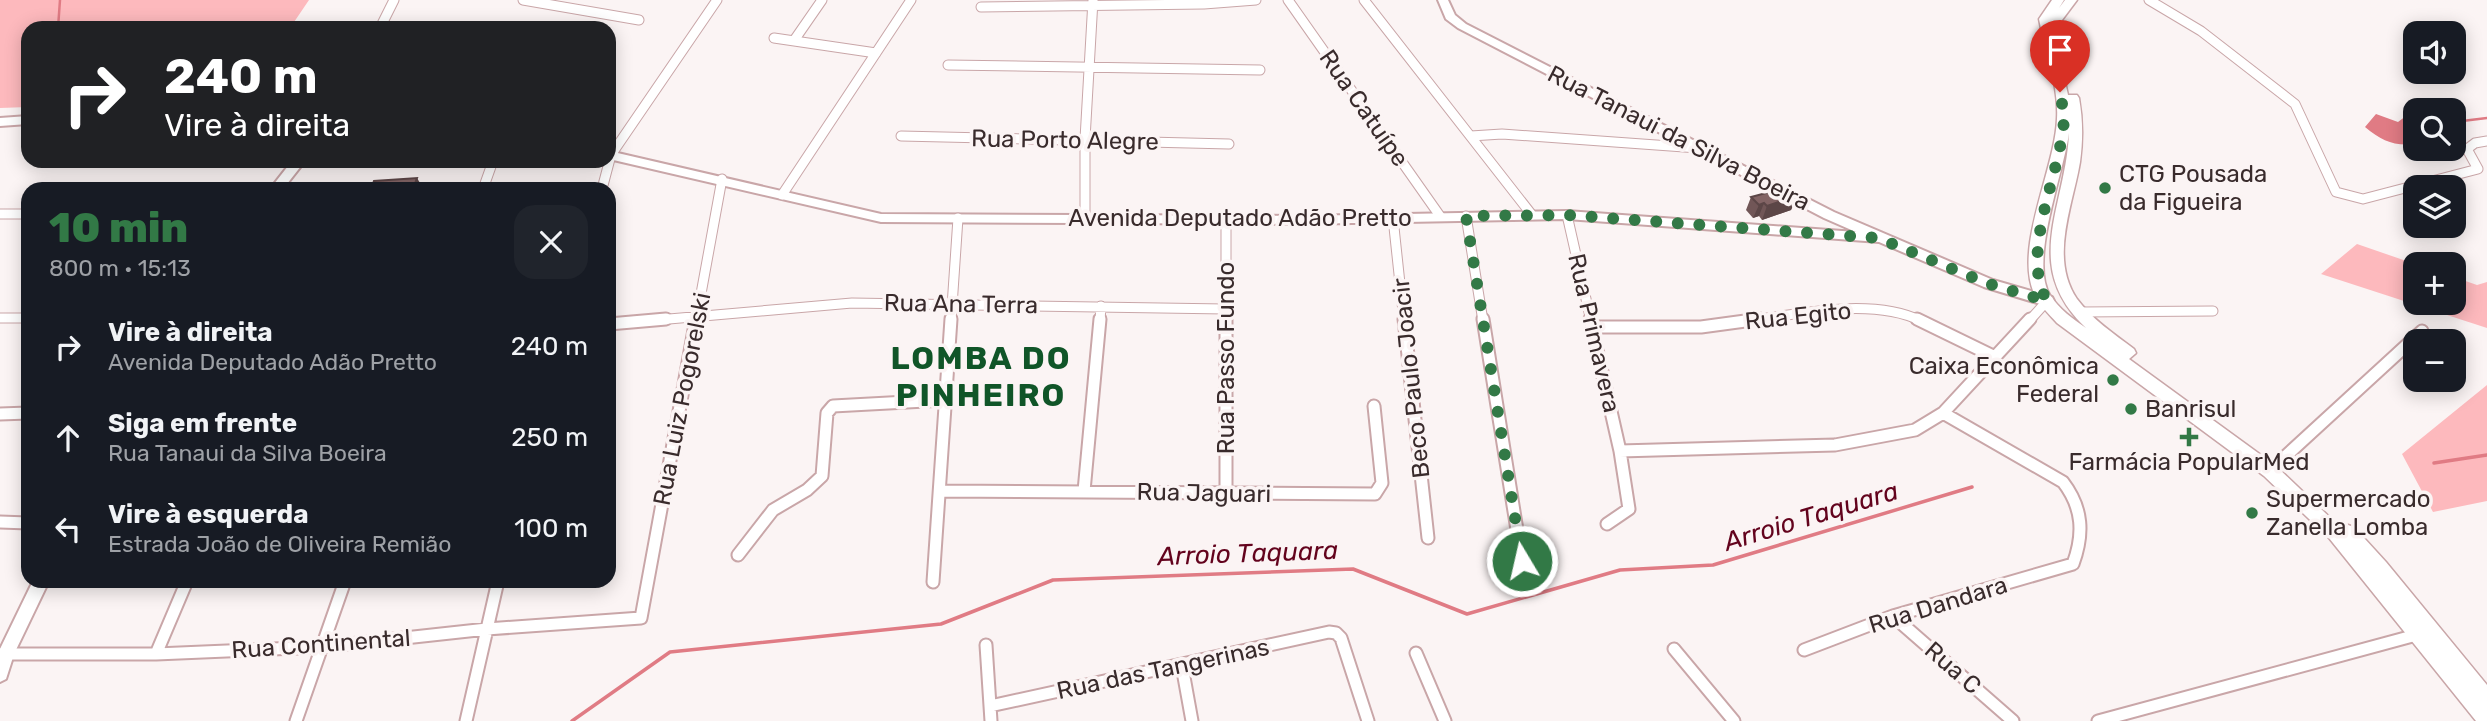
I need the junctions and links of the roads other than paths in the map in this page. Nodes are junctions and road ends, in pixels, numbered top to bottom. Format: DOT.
graph roads {
  1 [pos="394,0"];
  2 [pos="523,0"];
  3 [pos="717,0"];
  4 [pos="822,0"];
  5 [pos="911,0"];
  6 [pos="1256,0"];
  7 [pos="1288,0"];
  8 [pos="1364,0"];
  9 [pos="1443,0"];
  10 [pos="2058,0"];
  11 [pos="2071,0"];
  12 [pos="2149,0"];
  13 [pos="1093,3"];
  14 [pos="981,7"];
  15 [pos="639,20"];
  16 [pos="384,21"];
  17 [pos="774,38"];
  18 [pos="795,40"];
  19 [pos="876,52"];
  20 [pos="948,65"];
  21 [pos="1090,68"];
  22 [pos="1260,70"];
  23 [pos="21,120"];
  24 [pos="0,122"];
  25 [pos="901,136"];
  26 [pos="1471,136"];
  27 [pos="1085,139"];
  28 [pos="2487,141"];
  29 [pos="1229,144"];
  30 [pos="616,146"];
  31 [pos="1698,148"];
  32 [pos="616,156"];
  33 [pos="293,168"];
  34 [pos="722,179"];
  35 [pos="282,182"];
  36 [pos="782,195"];
  37 [pos="0,214"];
  38 [pos="21,214"];
  39 [pos="1532,215"];
  40 [pos="1567,215"];
  41 [pos="1440,216"];
  42 [pos="1466,216"];
  43 [pos="958,218"];
  44 [pos="1393,218"];
  45 [pos="1085,219"];
  46 [pos="1226,220"];
  47 [pos="1878,238"];
  48 [pos="2066,293"];
  49 [pos="2044,296"];
  50 [pos="953,303"];
  51 [pos="1101,306"];
  52 [pos="1225,309"];
  53 [pos="2213,311"];
  54 [pos="2081,312"];
  55 [pos="698,316"];
  56 [pos="0,318"];
  57 [pos="21,318"];
  58 [pos="2062,319"];
  59 [pos="616,323"];
  60 [pos="1593,327"];
  61 [pos="2403,348"];
  62 [pos="1994,357"];
  63 [pos="944,400"];
  64 [pos="1374,406"];
  65 [pos="1943,413"];
  66 [pos="0,414"];
  67 [pos="21,414"];
  68 [pos="1620,451"];
  69 [pos="2277,464"];
  70 [pos="942,491"];
  71 [pos="1084,491"];
  72 [pos="1226,495"];
  73 [pos="0,522"];
  74 [pos="21,523"];
  75 [pos="1607,524"];
  76 [pos="1428,538"];
  77 [pos="738,555"];
  78 [pos="1522,561"];
  79 [pos="933,582"];
  80 [pos="37,588"];
  81 [pos="184,588"];
  82 [pos="343,588"];
  83 [pos="496,588"];
  84 [pos="1893,616"];
  85 [pos="641,618"];
  86 [pos="487,629"];
  87 [pos="2420,634"];
  88 [pos="986,645"];
  89 [pos="322,647"];
  90 [pos="1674,649"];
  91 [pos="1804,650"];
  92 [pos="1416,653"];
  93 [pos="3,654"];
  94 [pos="156,654"];
  95 [pos="1182,666"];
  96 [pos="0,674"];
  97 [pos="2487,701"];
  98 [pos="990,706"];
  99 [pos="2487,720"];
  100 [pos="296,721"];
  101 [pos="466,721"];
  102 [pos="991,721"];
  103 [pos="1192,721"];
  104 [pos="1368,721"];
  105 [pos="1445,721"];
  106 [pos="1734,721"];
  107 [pos="2013,721"];
  108 [pos="2098,721"];
  1 -- 16 [label="street"];
  2 -- 15 [label="street"];
  3 -- 30 [label="street"];
  4 -- 18 [label="street"];
  5 -- 19 [label="street"];
  6 -- 13 [label="street"];
  7 -- 41 [label="street, Rua Catuípe"];
  8 -- 26 [label="street"];
  9 -- 31 [label="street, Rua Tanaui da Silva Boeira"];
  10 -- 49 [label="main road"];
  11 -- 48 [label="main road"];
  12 -- 28 [label="street"];
  13 -- 14 [label="street"];
  13 -- 21 [label="street"];
  17 -- 18 [label="street"];
  18 -- 19 [label="street"];
  19 -- 36 [label="street"];
  20 -- 21 [label="street"];
  21 -- 22 [label="street"];
  21 -- 27 [label="street"];
  23 -- 24 [label="street"];
  25 -- 27 [label="street, Rua Porto Alegre"];
  26 -- 31 [label="street"];
  26 -- 39 [label="street"];
  27 -- 29 [label="street, Rua Porto Alegre"];
  27 -- 45 [label="street"];
  31 -- 47 [label="street, Rua Tanaui da Silva Boeira"];
  32 -- 34 [label="street, Avenida Deputado Adão Pretto"];
  33 -- 35 [label="street"];
  34 -- 36 [label="street, Avenida Deputado Adão Pretto"];
  34 -- 55 [label="street, Rua Luiz Pogorelski"];
  36 -- 43 [label="street, Avenida Deputado Adão Pretto"];
  37 -- 38 [label="street"];
  39 -- 40 [label="street, Avenida Deputado Adão Pretto"];
  39 -- 42 [label="street, Avenida Deputado Adão Pretto"];
  40 -- 47 [label="street, Avenida Deputado Adão Pretto"];
  40 -- 60 [label="street, Rua Primavera"];
  41 -- 42 [label="street, Avenida Deputado Adão Pretto"];
  41 -- 44 [label="street, Avenida Deputado Adão Pretto"];
  42 -- 78 [label="street"];
  43 -- 45 [label="street, Avenida Deputado Adão Pretto"];
  43 -- 50 [label="street"];
  44 -- 46 [label="street, Avenida Deputado Adão Pretto"];
  44 -- 76 [label="street, Beco Paulo Joacir"];
  45 -- 46 [label="street, Avenida Deputado Adão Pretto"];
  46 -- 52 [label="street, Rua Passo Fundo"];
  47 -- 49 [label="street, Rua Tanaui da Silva Boeira"];
  48 -- 49 [label="main road"];
  48 -- 54 [label="main road"];
  49 -- 58 [label="main road"];
  49 -- 62 [label="street"];
  50 -- 51 [label="street, Rua Ana Terra"];
  50 -- 55 [label="street, Rua Ana Terra"];
  50 -- 63 [label="street"];
  51 -- 52 [label="street, Rua Ana Terra"];
  51 -- 71 [label="street"];
  52 -- 72 [label="street, Rua Passo Fundo"];
  53 -- 54 [label="street"];
  54 -- 58 [label="main road"];
  54 -- 69 [label="main road"];
  55 -- 59 [label="street, Rua Ana Terra"];
  55 -- 85 [label="street, Rua Luiz Pogorelski"];
  56 -- 57 [label="street"];
  58 -- 87 [label="main road"];
  60 -- 62 [label="street, Rua Egito"];
  60 -- 68 [label="street, Rua Primavera"];
  61 -- 69 [label="street"];
  62 -- 65 [label="street"];
  63 -- 70 [label="street"];
  63 -- 77 [label="street"];
  64 -- 72 [label="street, Rua Jaguari"];
  65 -- 68 [label="street"];
  65 -- 84 [label="street, Rua Dandara"];
  66 -- 67 [label="street"];
  68 -- 75 [label="street, Rua Primavera"];
  69 -- 97 [label="main road"];
  70 -- 71 [label="street, Rua Jaguari"];
  70 -- 79 [label="street"];
  71 -- 72 [label="street, Rua Jaguari"];
  73 -- 74 [label="street"];
  80 -- 93 [label="street"];
  81 -- 94 [label="street"];
  82 -- 89 [label="street"];
  83 -- 86 [label="street"];
  84 -- 91 [label="street, Rua Dandara"];
  84 -- 107 [label="street, Rua C"];
  85 -- 86 [label="street, Rua Continental"];
  86 -- 89 [label="street, Rua Continental"];
  86 -- 101 [label="street"];
  87 -- 99 [label="main road"];
  87 -- 108 [label="street"];
  88 -- 98 [label="street"];
  89 -- 94 [label="street, Rua Continental"];
  89 -- 100 [label="street"];
  90 -- 106 [label="street"];
  92 -- 105 [label="street"];
  93 -- 94 [label="street, Rua Continental"];
  93 -- 96 [label="street"];
  95 -- 98 [label="street, Rua das Tangerinas"];
  95 -- 103 [label="street"];
  95 -- 104 [label="street, Rua das Tangerinas"];
  98 -- 102 [label="street"];
}
